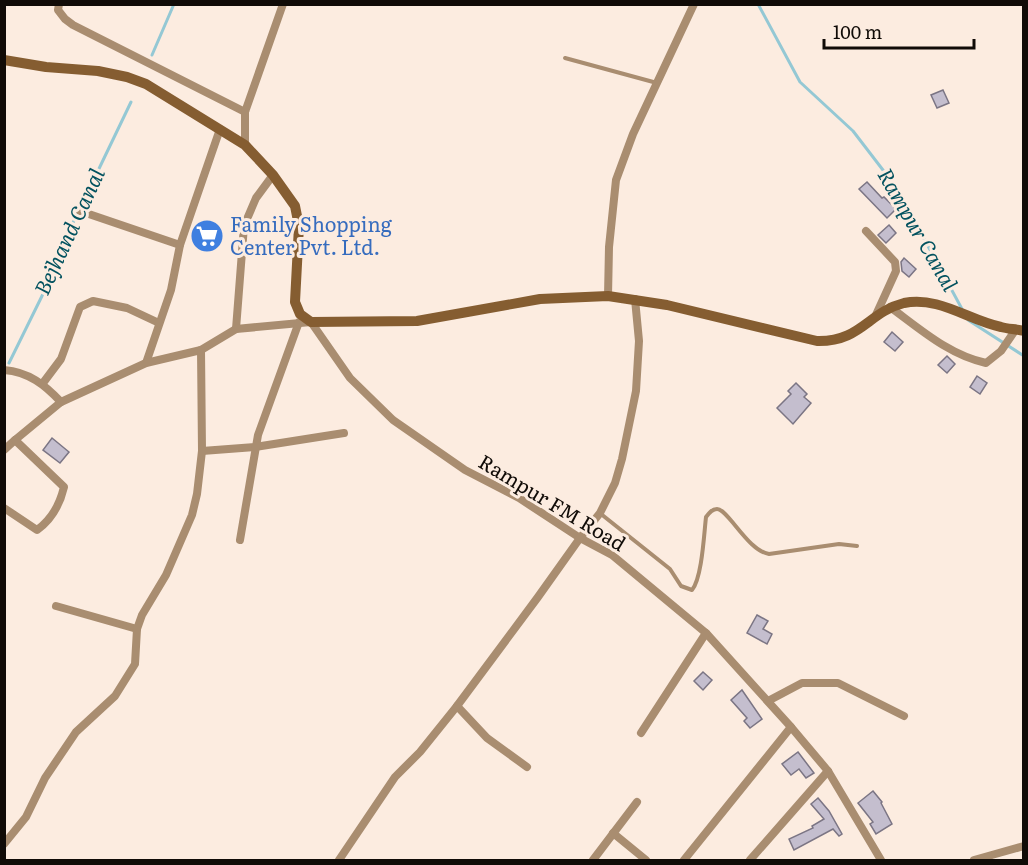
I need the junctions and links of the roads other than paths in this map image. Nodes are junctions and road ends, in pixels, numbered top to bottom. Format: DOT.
graph roads {
  1 [pos="59,4"];
  2 [pos="283,4"];
  3 [pos="694,4"];
  4 [pos="565,58"];
  5 [pos="4,60"];
  6 [pos="657,84"];
  7 [pos="246,112"];
  8 [pos="220,129"];
  9 [pos="245,145"];
  10 [pos="273,175"];
  11 [pos="80,211"];
  12 [pos="867,231"];
  13 [pos="180,245"];
  14 [pos="608,296"];
  15 [pos="635,298"];
  16 [pos="890,307"];
  17 [pos="875,318"];
  18 [pos="299,322"];
  19 [pos="311,322"];
  20 [pos="159,323"];
  21 [pos="236,329"];
  22 [pos="1020,330"];
  23 [pos="201,350"];
  24 [pos="146,363"];
  25 [pos="4,370"];
  26 [pos="43,383"];
  27 [pos="60,402"];
  28 [pos="344,433"];
  29 [pos="15,440"];
  30 [pos="255,447"];
  31 [pos="4,450"];
  32 [pos="202,451"];
  33 [pos="4,508"];
  34 [pos="600,513"];
  35 [pos="580,538"];
  36 [pos="240,540"];
  37 [pos="857,546"];
  38 [pos="56,606"];
  39 [pos="137,629"];
  40 [pos="706,633"];
  41 [pos="768,701"];
  42 [pos="457,706"];
  43 [pos="904,716"];
  44 [pos="791,727"];
  45 [pos="641,733"];
  46 [pos="527,766"];
  47 [pos="828,771"];
  48 [pos="638,802"];
  49 [pos="613,833"];
  50 [pos="4,844"];
  51 [pos="1023,846"];
  52 [pos="633,852"];
  53 [pos="339,861"];
  54 [pos="593,861"];
  55 [pos="628,861"];
  56 [pos="646,861"];
  57 [pos="684,861"];
  58 [pos="750,861"];
  59 [pos="881,861"];
  60 [pos="975,861"];
  1 -- 7 [label="street"];
  2 -- 7 [label="street"];
  3 -- 6 [label="street"];
  4 -- 6 [label="lane"];
  5 -- 8 [label="main road"];
  6 -- 14 [label="street"];
  7 -- 9 [label="street"];
  8 -- 9 [label="main road"];
  8 -- 13 [label="street"];
  9 -- 10 [label="main road"];
  10 -- 19 [label="main road"];
  10 -- 21 [label="street"];
  11 -- 13 [label="street"];
  12 -- 17 [label="street"];
  13 -- 20 [label="street"];
  14 -- 15 [label="main road"];
  14 -- 19 [label="main road"];
  15 -- 17 [label="main road"];
  15 -- 34 [label="street"];
  16 -- 17 [label="main road"];
  16 -- 22 [label="main road"];
  16 -- 22 [label="street"];
  18 -- 19 [label="street"];
  18 -- 21 [label="street"];
  18 -- 30 [label="street"];
  19 -- 35 [label="street, Rampur FM Road"];
  20 -- 24 [label="street"];
  20 -- 26 [label="street"];
  21 -- 23 [label="street"];
  23 -- 24 [label="street"];
  23 -- 32 [label="street"];
  24 -- 27 [label="street"];
  25 -- 26 [label="street"];
  26 -- 27 [label="street"];
  27 -- 29 [label="street"];
  28 -- 30 [label="street"];
  29 -- 31 [label="street"];
  29 -- 33 [label="street"];
  30 -- 32 [label="street"];
  30 -- 36 [label="street"];
  32 -- 39 [label="street"];
  34 -- 35 [label="street"];
  34 -- 37 [label="lane"];
  35 -- 40 [label="street, Rampur FM Road"];
  35 -- 42 [label="street"];
  38 -- 39 [label="street"];
  39 -- 50 [label="street"];
  40 -- 41 [label="street, Rampur FM Road"];
  40 -- 45 [label="street"];
  41 -- 43 [label="street"];
  41 -- 44 [label="street, Rampur FM Road"];
  42 -- 46 [label="street"];
  42 -- 53 [label="street"];
  44 -- 47 [label="street, Rampur FM Road"];
  44 -- 57 [label="street"];
  47 -- 58 [label="street"];
  47 -- 59 [label="street, Rampur FM Road"];
  48 -- 49 [label="street"];
  49 -- 52 [label="street"];
  49 -- 54 [label="street"];
  51 -- 60 [label="street"];
  52 -- 55 [label="street"];
  52 -- 56 [label="street"];
}
